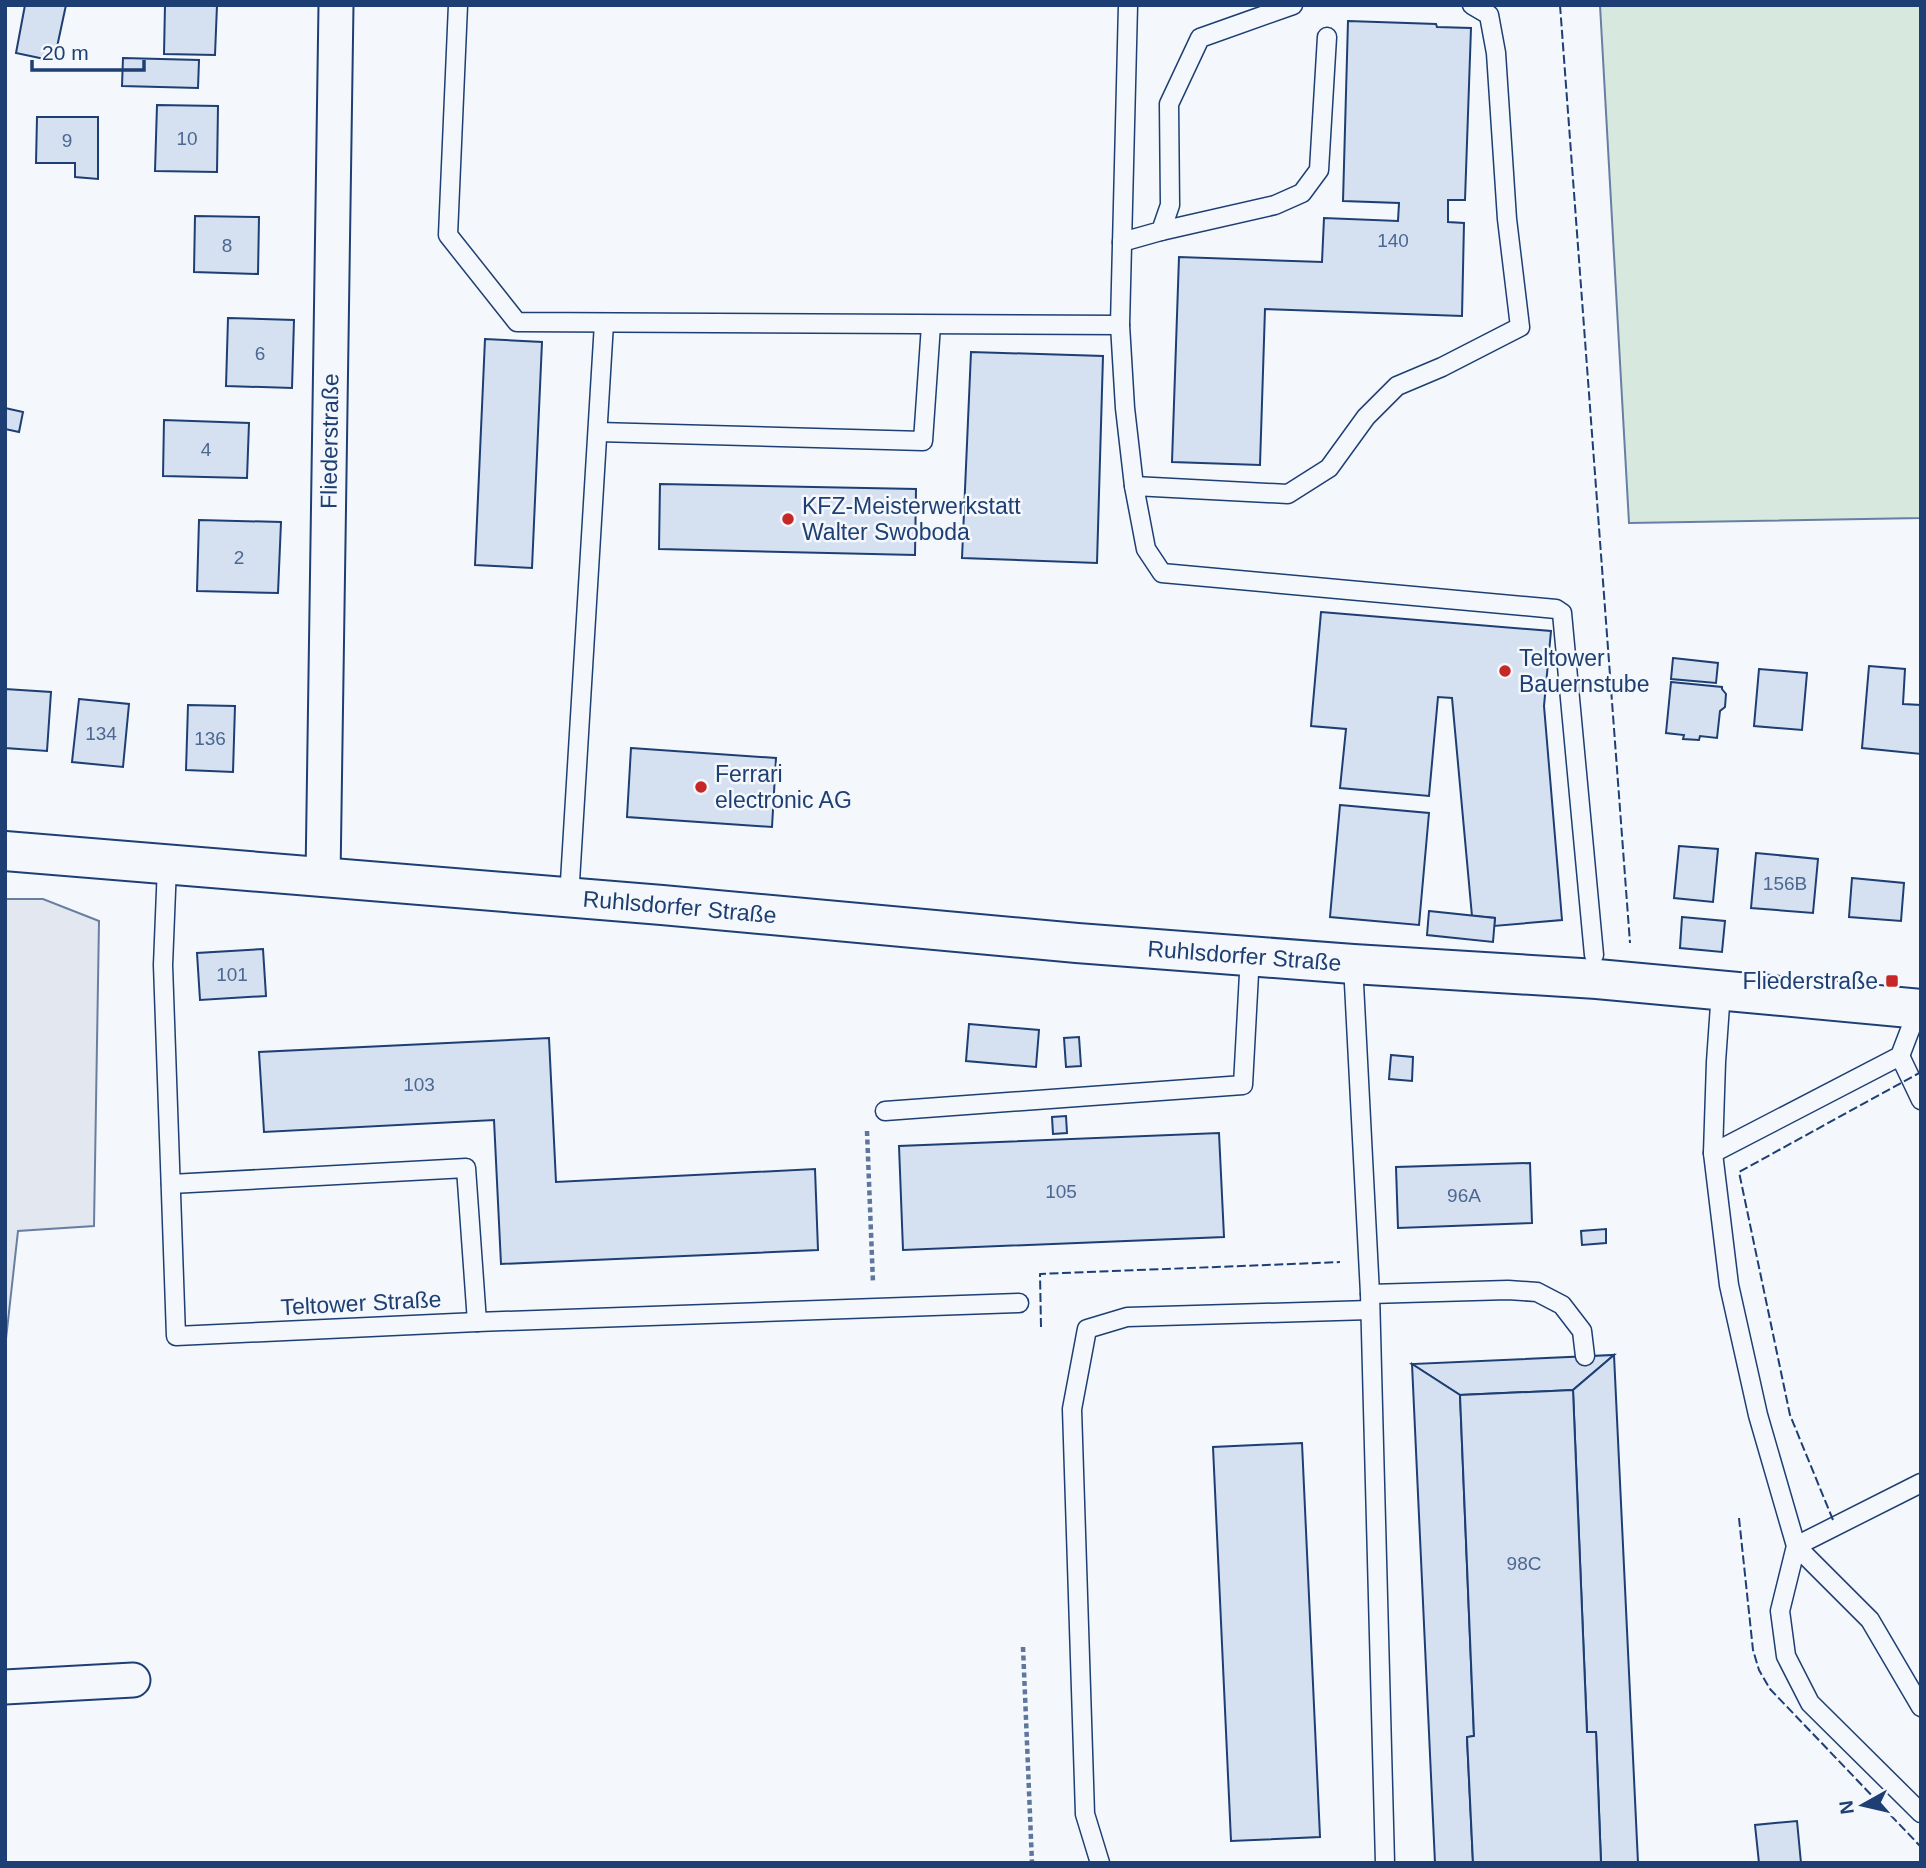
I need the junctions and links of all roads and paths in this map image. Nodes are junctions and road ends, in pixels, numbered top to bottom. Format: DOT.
graph roads {
  1 [pos="336,5"];
  2 [pos="458,5"];
  3 [pos="1128,5"];
  4 [pos="1293,5"];
  5 [pos="1472,5"];
  6 [pos="1327,37"];
  7 [pos="1161,231"];
  8 [pos="1122,242"];
  9 [pos="604,323"];
  10 [pos="931,325"];
  11 [pos="1120,325"];
  12 [pos="598,432"];
  13 [pos="1133,486"];
  14 [pos="5,851"];
  15 [pos="167,866"];
  16 [pos="323,877"];
  17 [pos="569,898"];
  18 [pos="1250,955"];
  19 [pos="1594,955"];
  20 [pos="1353,964"];
  21 [pos="1721,991"];
  22 [pos="1919,1009"];
  23 [pos="1900,1056"];
  24 [pos="1921,1100"];
  25 [pos="885,1111"];
  26 [pos="1713,1153"];
  27 [pos="171,1184"];
  28 [pos="1370,1302"];
  29 [pos="1019,1303"];
  30 [pos="874,1308"];
  31 [pos="477,1322"];
  32 [pos="1585,1356"];
  33 [pos="1921,1483"];
  34 [pos="1796,1546"];
  35 [pos="1023,1647"];
  36 [pos="134,1680"];
  37 [pos="5,1687"];
  38 [pos="1921,1707"];
  39 [pos="1921,1813"];
  40 [pos="1032,1863"];
  41 [pos="1100,1863"];
  42 [pos="1385,1863"];
  1 -- 16 [label="street, Fliederstraße"];
  2 -- 9 [label="lane"];
  3 -- 8 [label="lane"];
  4 -- 7 [label="lane"];
  5 -- 13 [label="lane"];
  6 -- 7 [label="lane"];
  7 -- 8 [label="lane"];
  8 -- 11 [label="lane"];
  9 -- 10 [label="lane"];
  9 -- 12 [label="lane, Ruhlsdorfer Straße"];
  10 -- 11 [label="lane"];
  10 -- 12 [label="lane"];
  11 -- 13 [label="lane"];
  12 -- 17 [label="lane, Ruhlsdorfer Straße"];
  13 -- 19 [label="lane"];
  14 -- 15 [label="main road, Ruhlsdorfer Straße"];
  15 -- 16 [label="main road, Ruhlsdorfer Straße"];
  15 -- 27 [label="lane, Teltower Straße"];
  16 -- 17 [label="main road, Ruhlsdorfer Straße"];
  17 -- 18 [label="main road, Ruhlsdorfer Straße"];
  18 -- 20 [label="main road, Ruhlsdorfer Straße"];
  18 -- 25 [label="lane"];
  20 -- 21 [label="main road, Ruhlsdorfer Straße"];
  20 -- 28 [label="lane"];
  21 -- 22 [label="main road, Ruhlsdorfer Straße"];
  21 -- 26 [label="lane"];
  22 -- 23 [label="lane"];
  23 -- 24 [label="lane"];
  23 -- 26 [label="lane"];
  25 -- 30 [label="path"];
  26 -- 34 [label="lane"];
  27 -- 31 [label="lane"];
  27 -- 31 [label="lane, Teltower Straße"];
  28 -- 32 [label="lane"];
  28 -- 41 [label="lane"];
  28 -- 42 [label="lane"];
  29 -- 30 [label="lane, Teltower Straße"];
  30 -- 31 [label="lane, Teltower Straße"];
  33 -- 34 [label="lane"];
  34 -- 38 [label="lane"];
  34 -- 39 [label="lane"];
  35 -- 40 [label="path"];
  36 -- 37 [label="street"];
}
